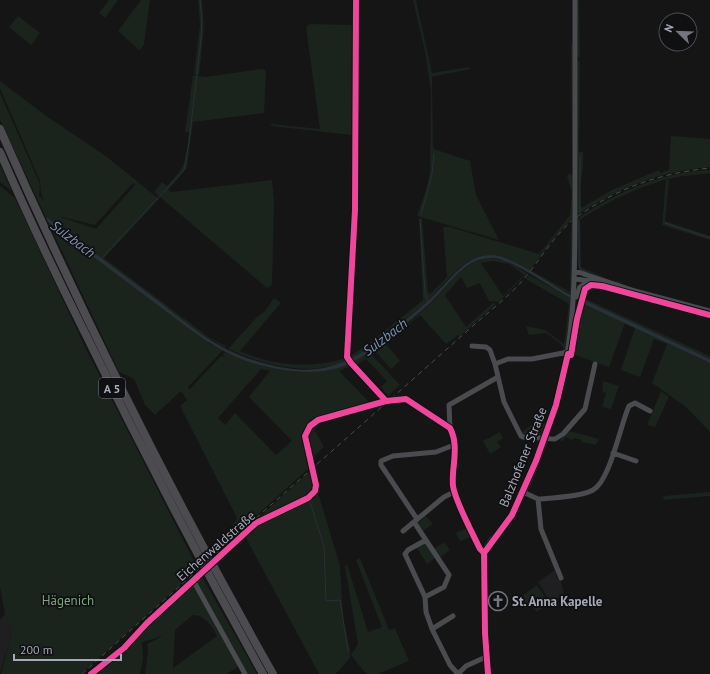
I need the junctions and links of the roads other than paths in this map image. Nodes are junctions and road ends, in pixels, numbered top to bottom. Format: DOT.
graph roads {
  1 [pos="575,0"];
  2 [pos="0,129"];
  3 [pos="0,152"];
  4 [pos="575,270"];
  5 [pos="575,279"];
  6 [pos="589,281"];
  7 [pos="606,283"];
  8 [pos="575,294"];
  9 [pos="710,311"];
  10 [pos="472,346"];
  11 [pos="568,352"];
  12 [pos="495,364"];
  13 [pos="595,364"];
  14 [pos="498,377"];
  15 [pos="650,412"];
  16 [pos="450,428"];
  17 [pos="545,439"];
  18 [pos="454,445"];
  19 [pos="613,453"];
  20 [pos="636,461"];
  21 [pos="454,492"];
  22 [pos="523,492"];
  23 [pos="538,499"];
  24 [pos="416,520"];
  25 [pos="403,531"];
  26 [pos="426,540"];
  27 [pos="484,553"];
  28 [pos="561,578"];
  29 [pos="193,580"];
  30 [pos="425,597"];
  31 [pos="453,616"];
  32 [pos="432,629"];
  33 [pos="486,658"];
  34 [pos="91,674"];
  35 [pos="245,674"];
  36 [pos="263,674"];
  37 [pos="272,674"];
  38 [pos="458,674"];
  39 [pos="488,674"];
  1 -- 4 [label="street, Balzhofener Straße"];
  2 -- 37 [label="highway, A 5"];
  3 -- 36 [label="highway, A 5"];
  4 -- 5 [label="street, Balzhofener Straße"];
  4 -- 7 [label="street"];
  5 -- 6 [label="street"];
  5 -- 8 [label="street, Balzhofener Straße"];
  6 -- 7 [label="street"];
  6 -- 8 [label="street"];
  7 -- 9 [label="street"];
  8 -- 11 [label="street, Balzhofener Straße"];
  10 -- 12 [label="street"];
  11 -- 12 [label="street"];
  11 -- 17 [label="street, Balzhofener Straße"];
  12 -- 14 [label="street"];
  13 -- 17 [label="street, Balzhofener Straße"];
  14 -- 16 [label="street"];
  14 -- 17 [label="street"];
  15 -- 19 [label="street"];
  16 -- 18 [label="street"];
  16 -- 29 [label="street, Eichenwaldstraße"];
  17 -- 22 [label="street, Balzhofener Straße"];
  18 -- 21 [label="street"];
  18 -- 24 [label="street"];
  19 -- 20 [label="street"];
  19 -- 23 [label="street"];
  21 -- 24 [label="street"];
  21 -- 27 [label="street"];
  22 -- 23 [label="street"];
  22 -- 27 [label="street, Balzhofener Straße"];
  23 -- 28 [label="street"];
  24 -- 25 [label="street"];
  24 -- 26 [label="street"];
  26 -- 30 [label="street"];
  26 -- 30 [label="street"];
  27 -- 33 [label="street"];
  29 -- 34 [label="street, Eichenwaldstraße"];
  29 -- 35 [label="street"];
  30 -- 32 [label="street"];
  31 -- 32 [label="street"];
  32 -- 38 [label="street"];
  33 -- 38 [label="street"];
  33 -- 39 [label="street"];
}
